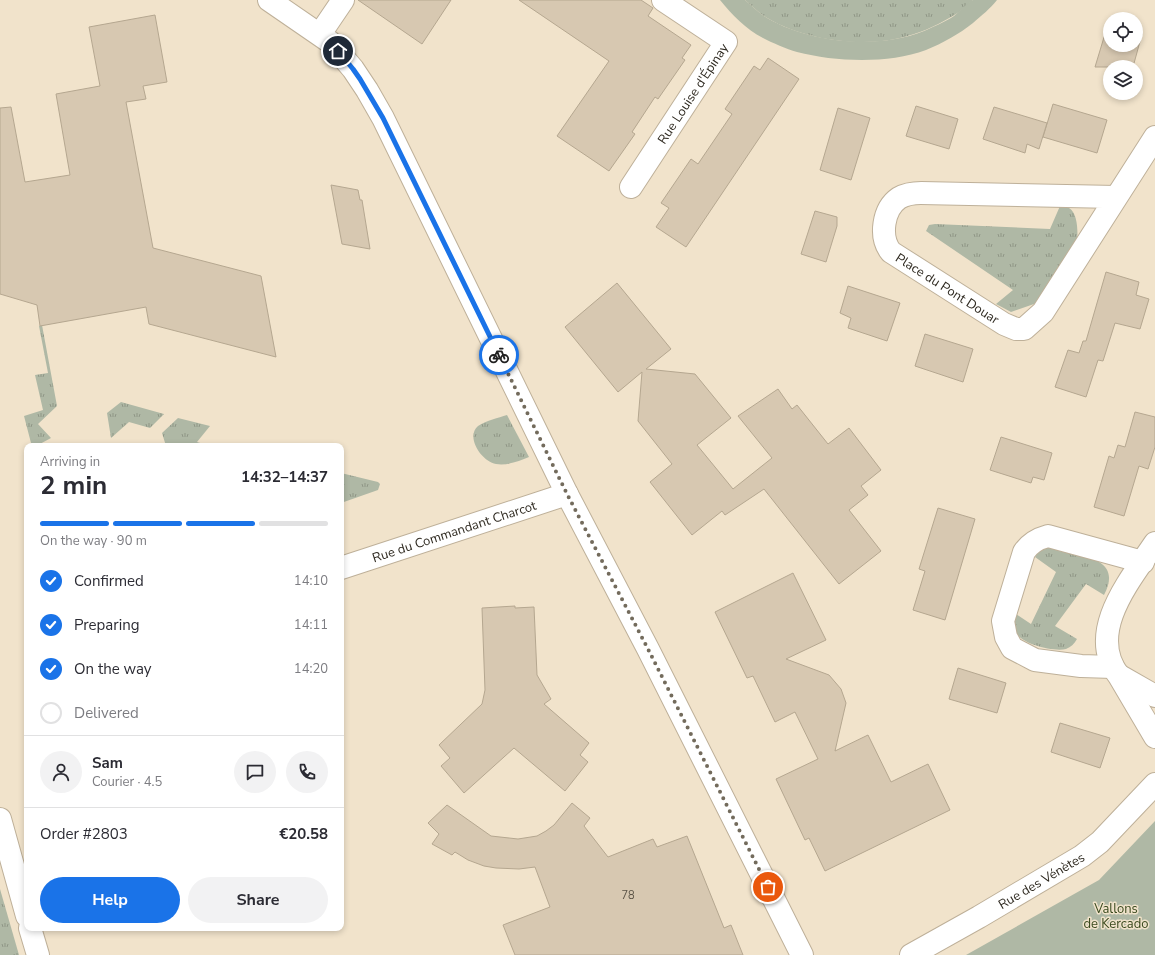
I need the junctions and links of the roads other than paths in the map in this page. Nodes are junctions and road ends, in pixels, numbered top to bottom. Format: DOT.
graph roads {
  1 [pos="269,0"];
  2 [pos="344,0"];
  3 [pos="663,0"];
  4 [pos="320,34"];
  5 [pos="1155,137"];
  6 [pos="631,187"];
  7 [pos="1116,197"];
  8 [pos="567,494"];
  9 [pos="1155,543"];
  10 [pos="1143,562"];
  11 [pos="344,567"];
  12 [pos="1116,672"];
  13 [pos="1155,696"];
  14 [pos="1155,737"];
  15 [pos="1155,784"];
  16 [pos="0,819"];
  17 [pos="24,905"];
  18 [pos="31,931"];
  19 [pos="38,955"];
  20 [pos="802,955"];
  21 [pos="911,955"];
  1 -- 4 [label="street"];
  2 -- 4 [label="street"];
  3 -- 6 [label="street, Rue Louise d'Épinay"];
  4 -- 8 [label="street"];
  5 -- 7 [label="street, Place du Pont Douar"];
  7 -- 7 [label="street, Place du Pont Douar"];
  8 -- 11 [label="street, Rue du Commandant Charcot"];
  8 -- 20 [label="street"];
  9 -- 10 [label="street"];
  10 -- 12 [label="street"];
  10 -- 12 [label="street"];
  12 -- 13 [label="street"];
  12 -- 14 [label="street"];
  15 -- 21 [label="street, Rue des Vénètes"];
  16 -- 17 [label="street"];
  18 -- 19 [label="street"];
}
